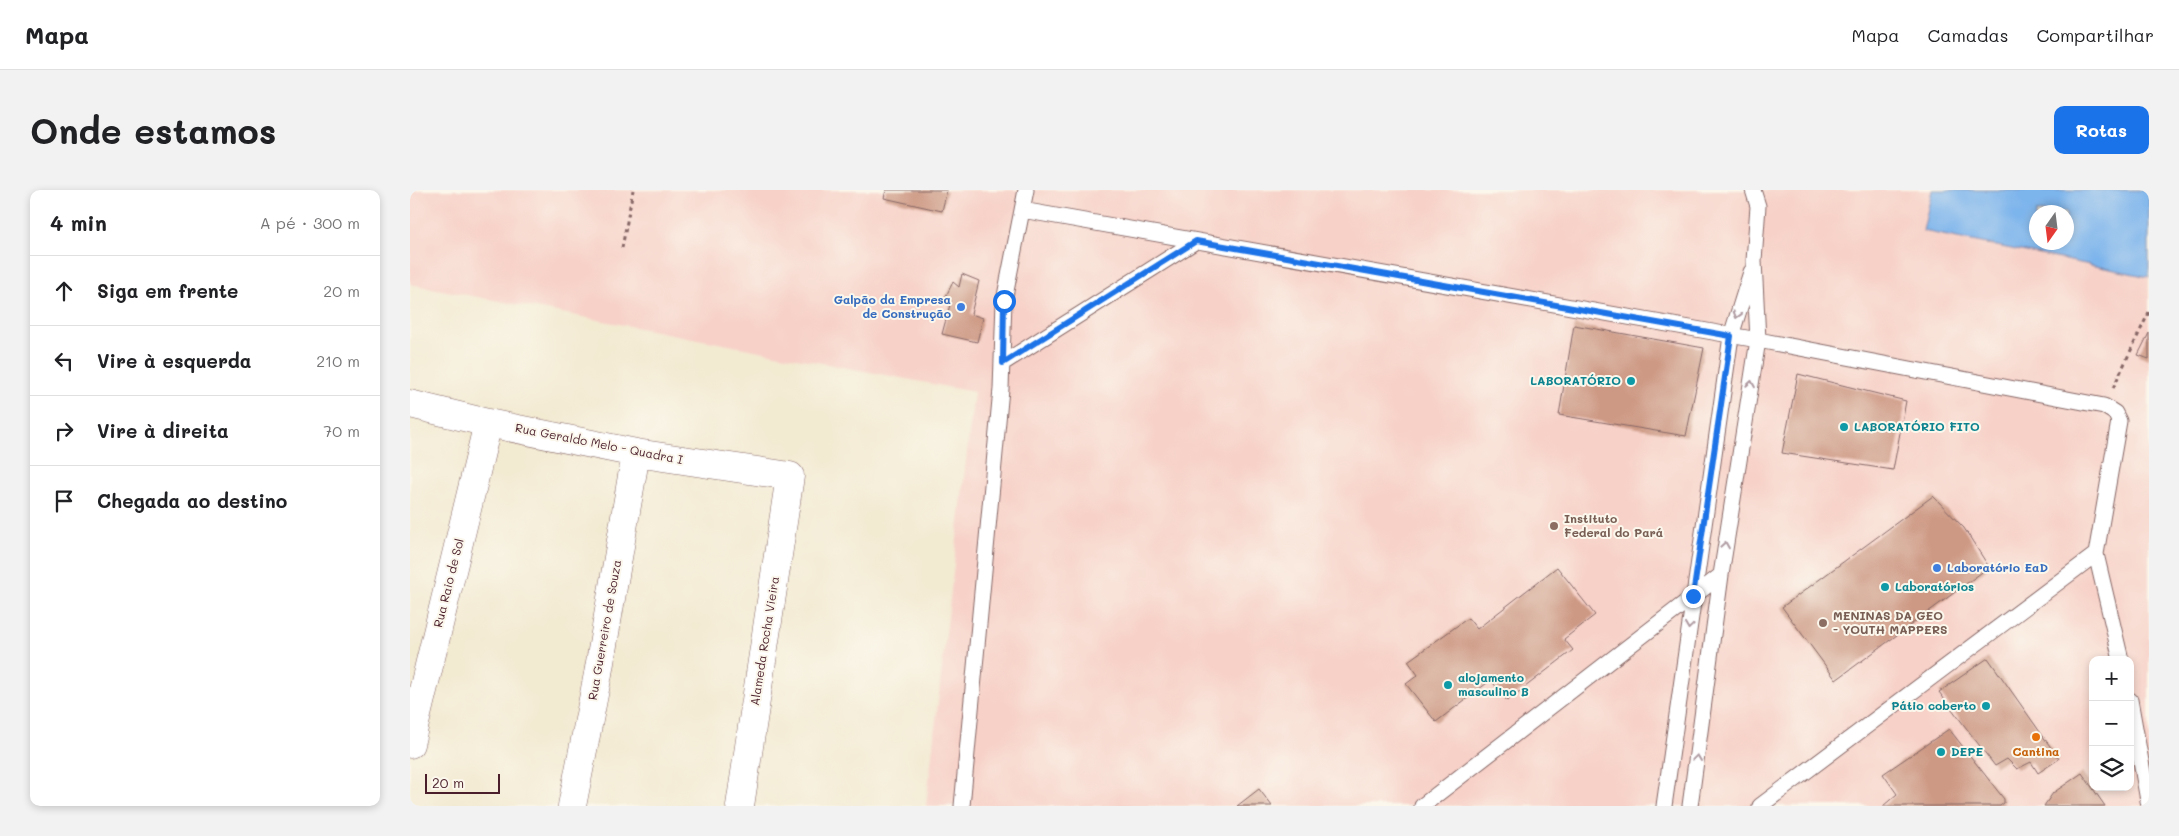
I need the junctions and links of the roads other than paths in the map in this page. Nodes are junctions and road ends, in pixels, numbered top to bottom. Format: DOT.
graph roads {
  1 [pos="1026,190"];
  2 [pos="1753,190"];
  3 [pos="1022,210"];
  4 [pos="1196,241"];
  5 [pos="1754,261"];
  6 [pos="1731,336"];
  7 [pos="1758,340"];
  8 [pos="1003,363"];
  9 [pos="410,404"];
  10 [pos="488,423"];
  11 [pos="636,453"];
  12 [pos="790,476"];
  13 [pos="2096,554"];
  14 [pos="1720,575"];
  15 [pos="1693,596"];
  16 [pos="2120,656"];
  17 [pos="2130,701"];
  18 [pos="410,744"];
  19 [pos="572,806"];
  20 [pos="740,806"];
  21 [pos="962,806"];
  22 [pos="1422,806"];
  23 [pos="1664,806"];
  24 [pos="1690,806"];
  25 [pos="1760,806"];
  26 [pos="2149,806"];
  1 -- 3 [label="lane"];
  2 -- 5 [label="lane"];
  3 -- 4 [label="lane"];
  3 -- 8 [label="lane"];
  4 -- 6 [label="lane"];
  4 -- 8 [label="lane"];
  5 -- 6 [label="lane, one-way"];
  5 -- 7 [label="lane"];
  6 -- 7 [label="lane"];
  6 -- 15 [label="lane"];
  7 -- 13 [label="lane"];
  14 -- 7 [label="lane, one-way"];
  8 -- 21 [label="lane"];
  9 -- 10 [label="street, Rua Geraldo Melo - Quadra I"];
  10 -- 11 [label="street, Rua Geraldo Melo - Quadra I"];
  10 -- 18 [label="street, Rua Raio de Sol"];
  11 -- 12 [label="street, Rua Geraldo Melo - Quadra I"];
  11 -- 19 [label="street, Rua Guerreiro de Souza"];
  12 -- 20 [label="street, Alameda Rocha Vieira"];
  13 -- 16 [label="lane"];
  13 -- 25 [label="lane"];
  14 -- 15 [label="lane"];
  24 -- 14 [label="lane, one-way"];
  15 -- 22 [label="lane"];
  15 -- 23 [label="lane, one-way"];
  17 -- 26 [label="lane"];
}
